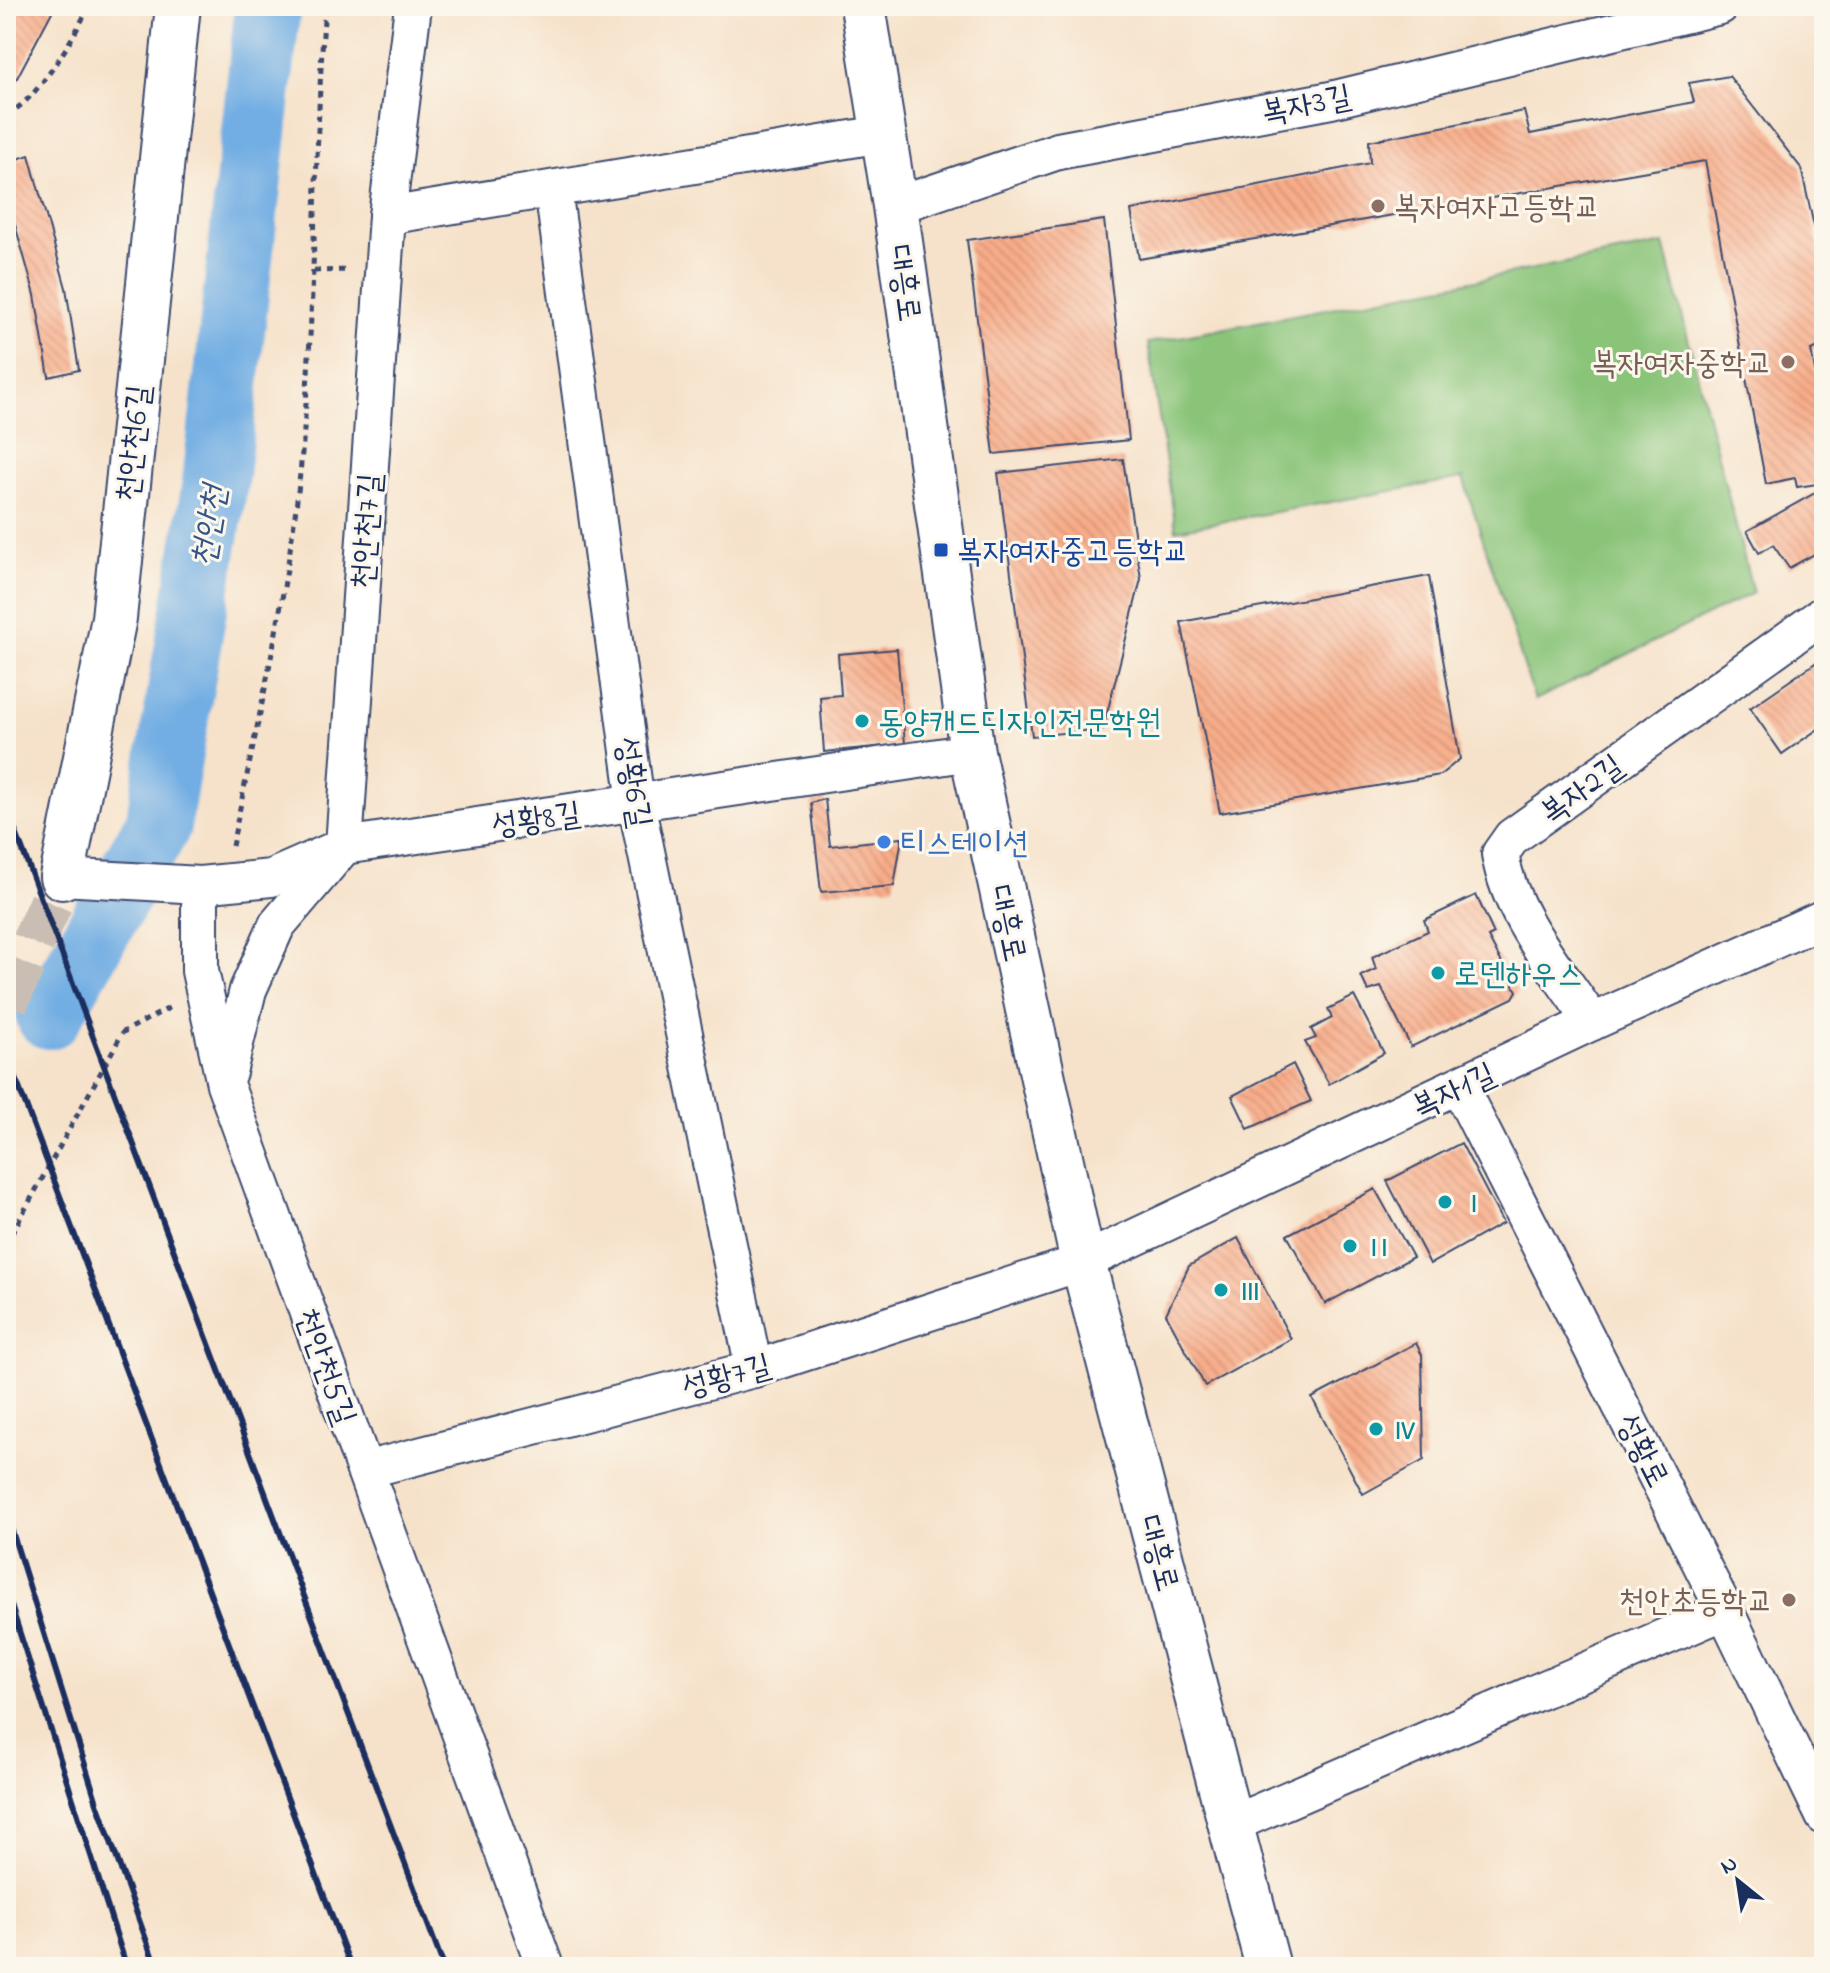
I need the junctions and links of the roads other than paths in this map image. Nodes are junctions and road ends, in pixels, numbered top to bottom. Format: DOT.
graph roads {
  1 [pos="178,6"];
  2 [pos="413,6"];
  3 [pos="863,6"];
  4 [pos="1720,6"];
  5 [pos="1585,20"];
  6 [pos="882,134"];
  7 [pos="553,189"];
  8 [pos="895,206"];
  9 [pos="387,216"];
  10 [pos="1824,614"];
  11 [pos="972,752"];
  12 [pos="636,803"];
  13 [pos="344,846"];
  14 [pos="71,877"];
  15 [pos="204,884"];
  16 [pos="1824,918"];
  17 [pos="1592,1022"];
  18 [pos="225,1084"];
  19 [pos="1459,1086"];
  20 [pos="1083,1262"];
  21 [pos="754,1369"];
  22 [pos="365,1470"];
  23 [pos="1725,1611"];
  24 [pos="1824,1816"];
  25 [pos="1232,1824"];
  26 [pos="545,1967"];
  27 [pos="1268,1967"];
  1 -- 14 [label="street, 천안천6길"];
  2 -- 9 [label="street, 천안천7길"];
  3 -- 6 [label="street, 대흥로"];
  4 -- 5 [label="street, 복자3길"];
  5 -- 8 [label="street, 복자3길"];
  6 -- 7 [label="street"];
  6 -- 8 [label="street, 대흥로"];
  7 -- 9 [label="street"];
  7 -- 12 [label="street, 성황6길"];
  8 -- 11 [label="street, 대흥로"];
  9 -- 13 [label="street, 천안천7길"];
  10 -- 17 [label="street, 복자2길"];
  11 -- 12 [label="street, 성황8길"];
  11 -- 20 [label="street, 대흥로"];
  12 -- 13 [label="street, 성황8길"];
  12 -- 21 [label="street, 성황6길"];
  13 -- 15 [label="street, 성황8길"];
  13 -- 18 [label="street"];
  14 -- 15 [label="street"];
  15 -- 18 [label="street, 천안천5길"];
  16 -- 17 [label="street, 복자1길"];
  17 -- 19 [label="street, 복자1길"];
  18 -- 22 [label="street, 천안천5길"];
  19 -- 20 [label="street, 복자1길"];
  19 -- 23 [label="street, 성황로"];
  20 -- 21 [label="street, 성황7길"];
  20 -- 25 [label="street, 대흥로"];
  21 -- 22 [label="street, 성황7길"];
  22 -- 26 [label="street, 천안천5길"];
  23 -- 24 [label="street, 성황로"];
  23 -- 25 [label="street"];
  25 -- 27 [label="street, 대흥로"];
}
